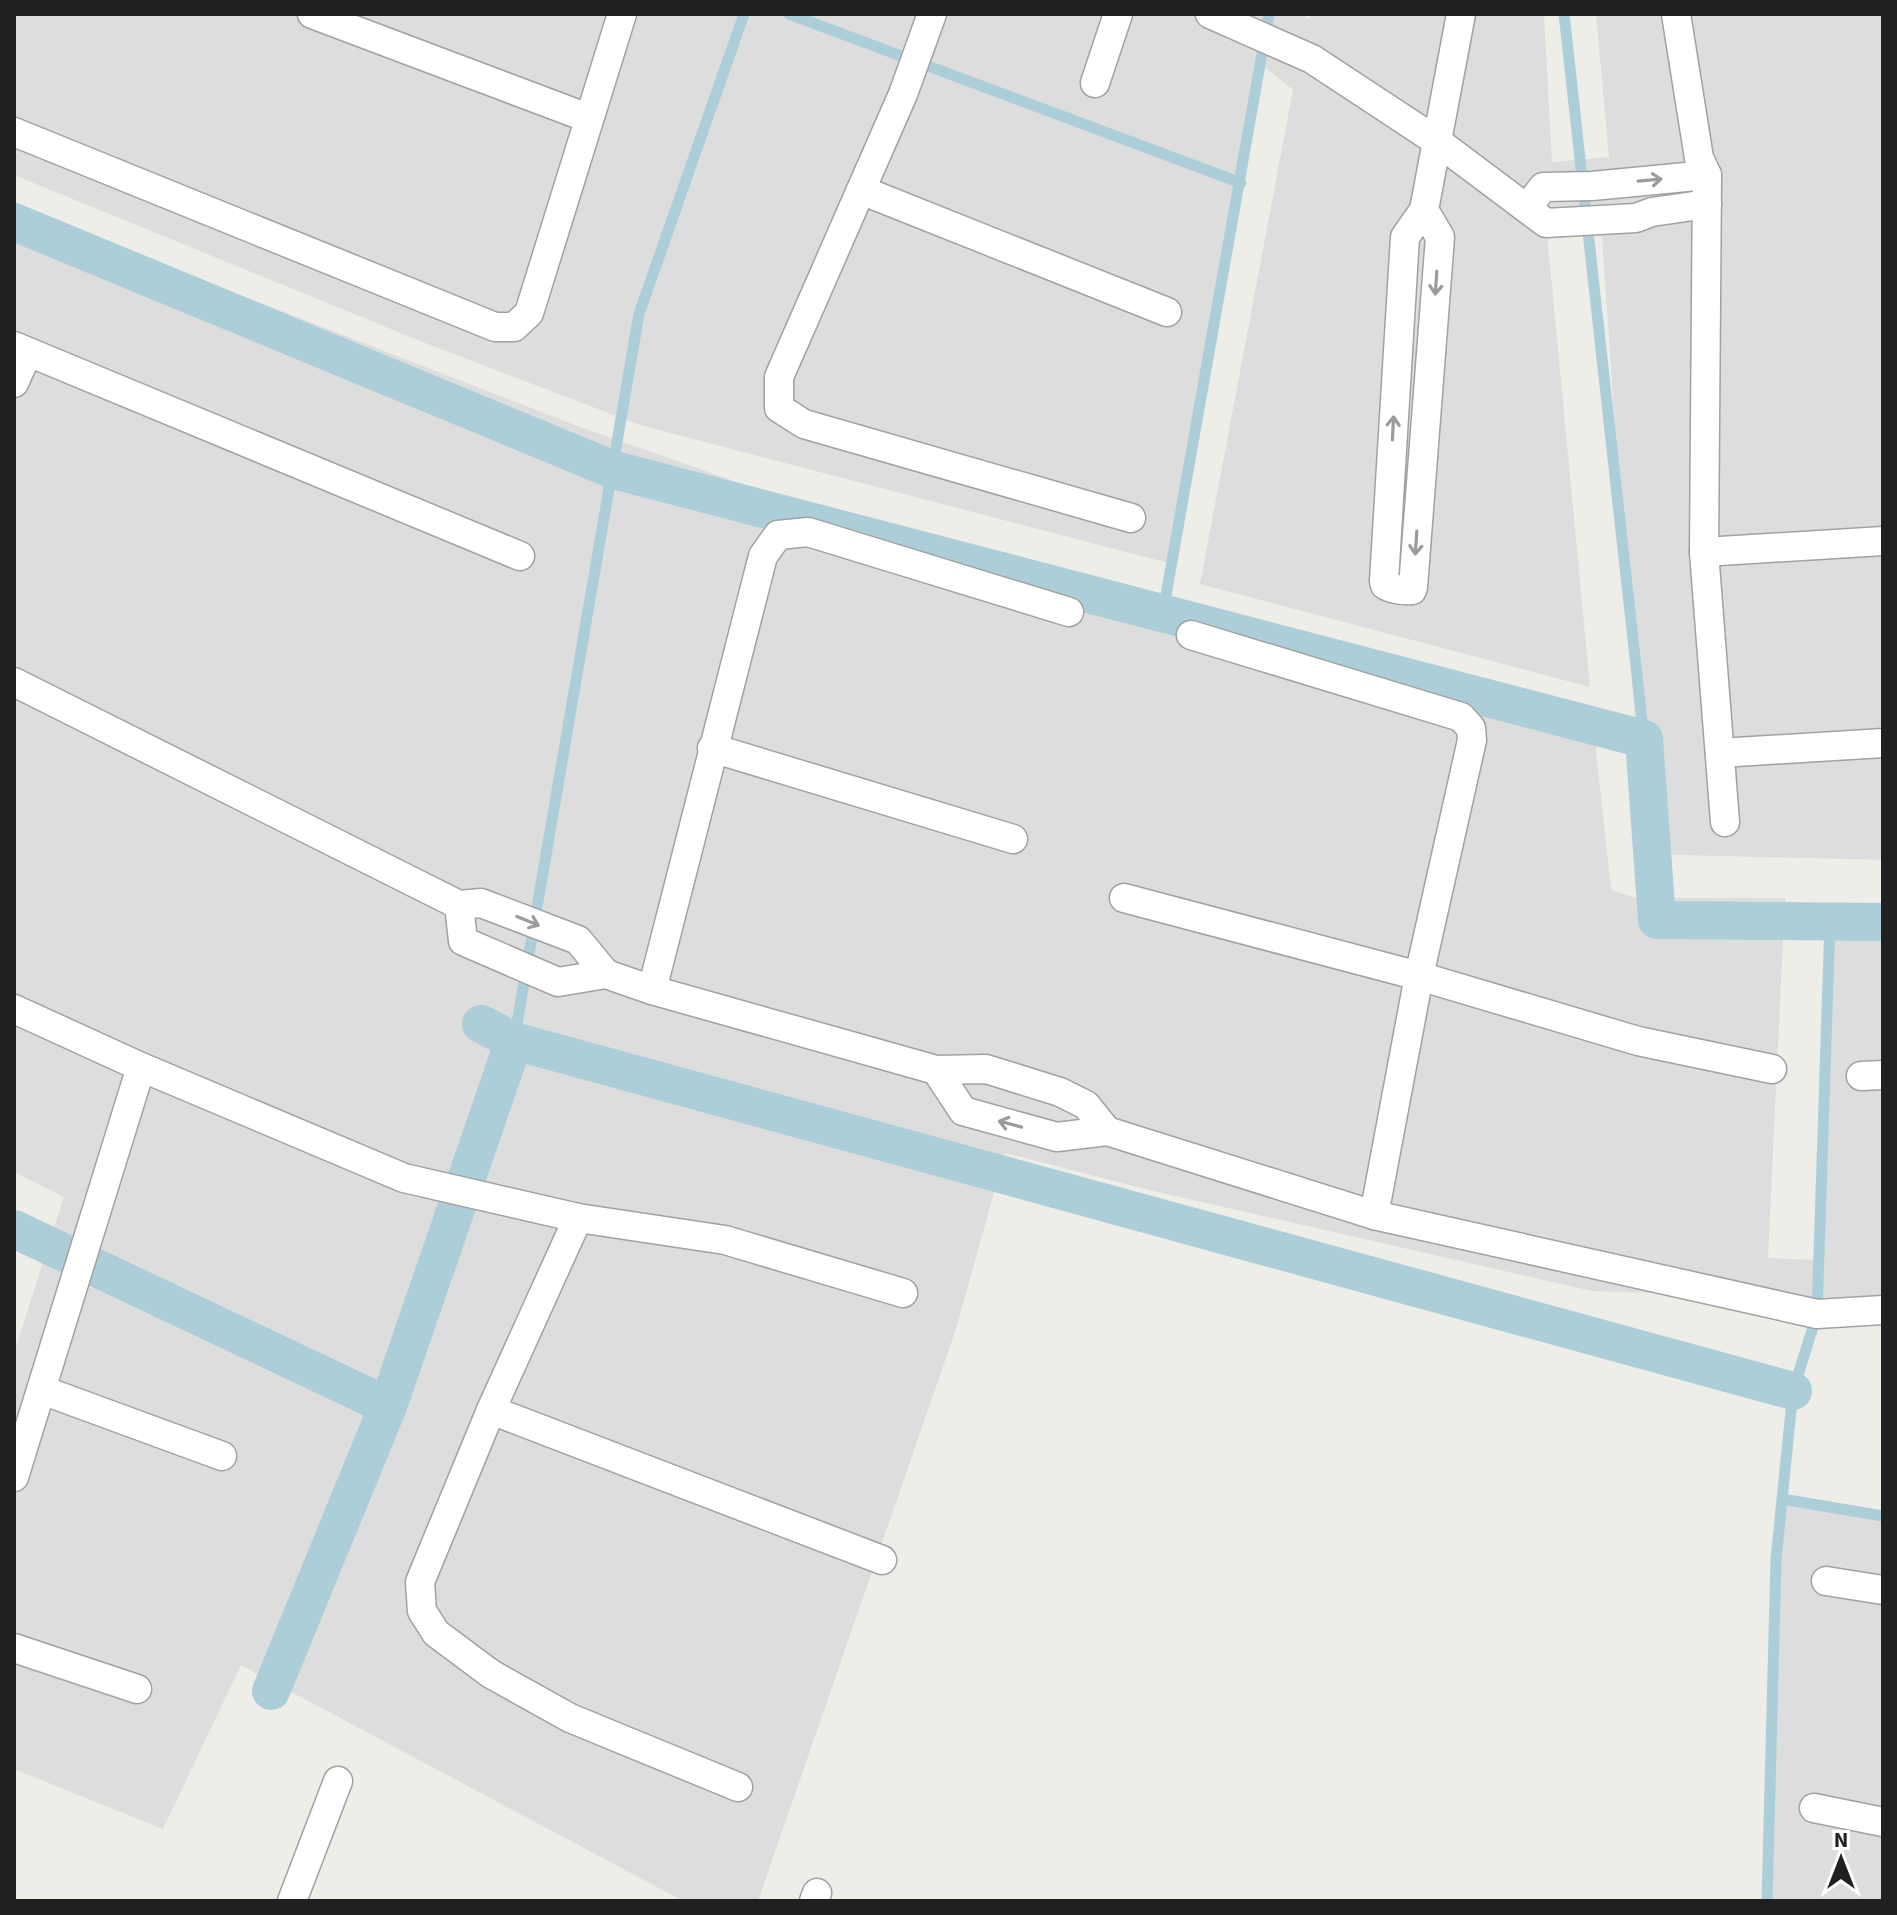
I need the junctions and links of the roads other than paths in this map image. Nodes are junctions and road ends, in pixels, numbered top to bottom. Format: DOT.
graph roads {
  1 [pos="312,14"];
  2 [pos="622,14"];
  3 [pos="1118,14"];
  4 [pos="1210,14"];
  5 [pos="1461,14"];
  6 [pos="1676,14"];
  7 [pos="928,26"];
  8 [pos="1095,83"];
  9 [pos="588,118"];
  10 [pos="14,132"];
  11 [pos="1438,142"];
  12 [pos="1707,175"];
  13 [pos="861,190"];
  14 [pos="1707,204"];
  15 [pos="1539,206"];
  16 [pos="1424,210"];
  17 [pos="1167,312"];
  18 [pos="21,349"];
  19 [pos="14,383"];
  20 [pos="1131,518"];
  21 [pos="1883,541"];
  22 [pos="1704,552"];
  23 [pos="520,556"];
  24 [pos="1069,612"];
  25 [pos="1191,635"];
  26 [pos="14,682"];
  27 [pos="1883,743"];
  28 [pos="712,748"];
  29 [pos="1720,753"];
  30 [pos="1725,822"];
  31 [pos="1013,839"];
  32 [pos="1124,898"];
  33 [pos="459,905"];
  34 [pos="606,974"];
  35 [pos="1419,976"];
  36 [pos="652,990"];
  37 [pos="14,1009"];
  38 [pos="141,1067"];
  39 [pos="1772,1069"];
  40 [pos="936,1070"];
  41 [pos="1107,1131"];
  42 [pos="1374,1215"];
  43 [pos="578,1218"];
  44 [pos="903,1293"];
  45 [pos="1878,1311"];
  46 [pos="42,1390"];
  47 [pos="491,1410"];
  48 [pos="222,1456"];
  49 [pos="14,1477"];
  50 [pos="882,1560"];
  51 [pos="1826,1581"];
  52 [pos="1883,1590"];
  53 [pos="14,1648"];
  54 [pos="137,1689"];
  55 [pos="338,1781"];
  56 [pos="738,1787"];
  57 [pos="1814,1808"];
  58 [pos="1883,1822"];
  59 [pos="292,1901"];
  1 -- 9 [label="street"];
  2 -- 9 [label="street"];
  3 -- 8 [label="street"];
  4 -- 11 [label="street"];
  5 -- 11 [label="street"];
  6 -- 12 [label="street"];
  7 -- 13 [label="street"];
  9 -- 10 [label="street"];
  11 -- 15 [label="street"];
  11 -- 16 [label="street"];
  12 -- 14 [label="street"];
  15 -- 12 [label="street, one-way"];
  13 -- 17 [label="street"];
  13 -- 20 [label="street"];
  14 -- 15 [label="street"];
  14 -- 22 [label="street"];
  16 -- 16 [label="street, one-way"];
  18 -- 19 [label="street"];
  18 -- 23 [label="street"];
  21 -- 22 [label="street"];
  22 -- 29 [label="street"];
  24 -- 28 [label="street"];
  25 -- 35 [label="street"];
  26 -- 33 [label="street"];
  27 -- 29 [label="street"];
  28 -- 31 [label="street"];
  28 -- 36 [label="street"];
  29 -- 30 [label="street"];
  32 -- 35 [label="street"];
  33 -- 34 [label="street, one-way"];
  33 -- 34 [label="street"];
  34 -- 36 [label="street"];
  35 -- 39 [label="street"];
  35 -- 42 [label="street"];
  36 -- 40 [label="street"];
  37 -- 38 [label="street"];
  38 -- 43 [label="street"];
  38 -- 46 [label="street"];
  40 -- 41 [label="street"];
  41 -- 40 [label="street, one-way"];
  41 -- 42 [label="street"];
  42 -- 45 [label="street"];
  43 -- 44 [label="street"];
  43 -- 47 [label="street"];
  46 -- 48 [label="street"];
  46 -- 49 [label="street"];
  47 -- 50 [label="street"];
  47 -- 56 [label="street"];
  51 -- 52 [label="street"];
  53 -- 54 [label="street"];
  55 -- 59 [label="street"];
  57 -- 58 [label="street"];
}
